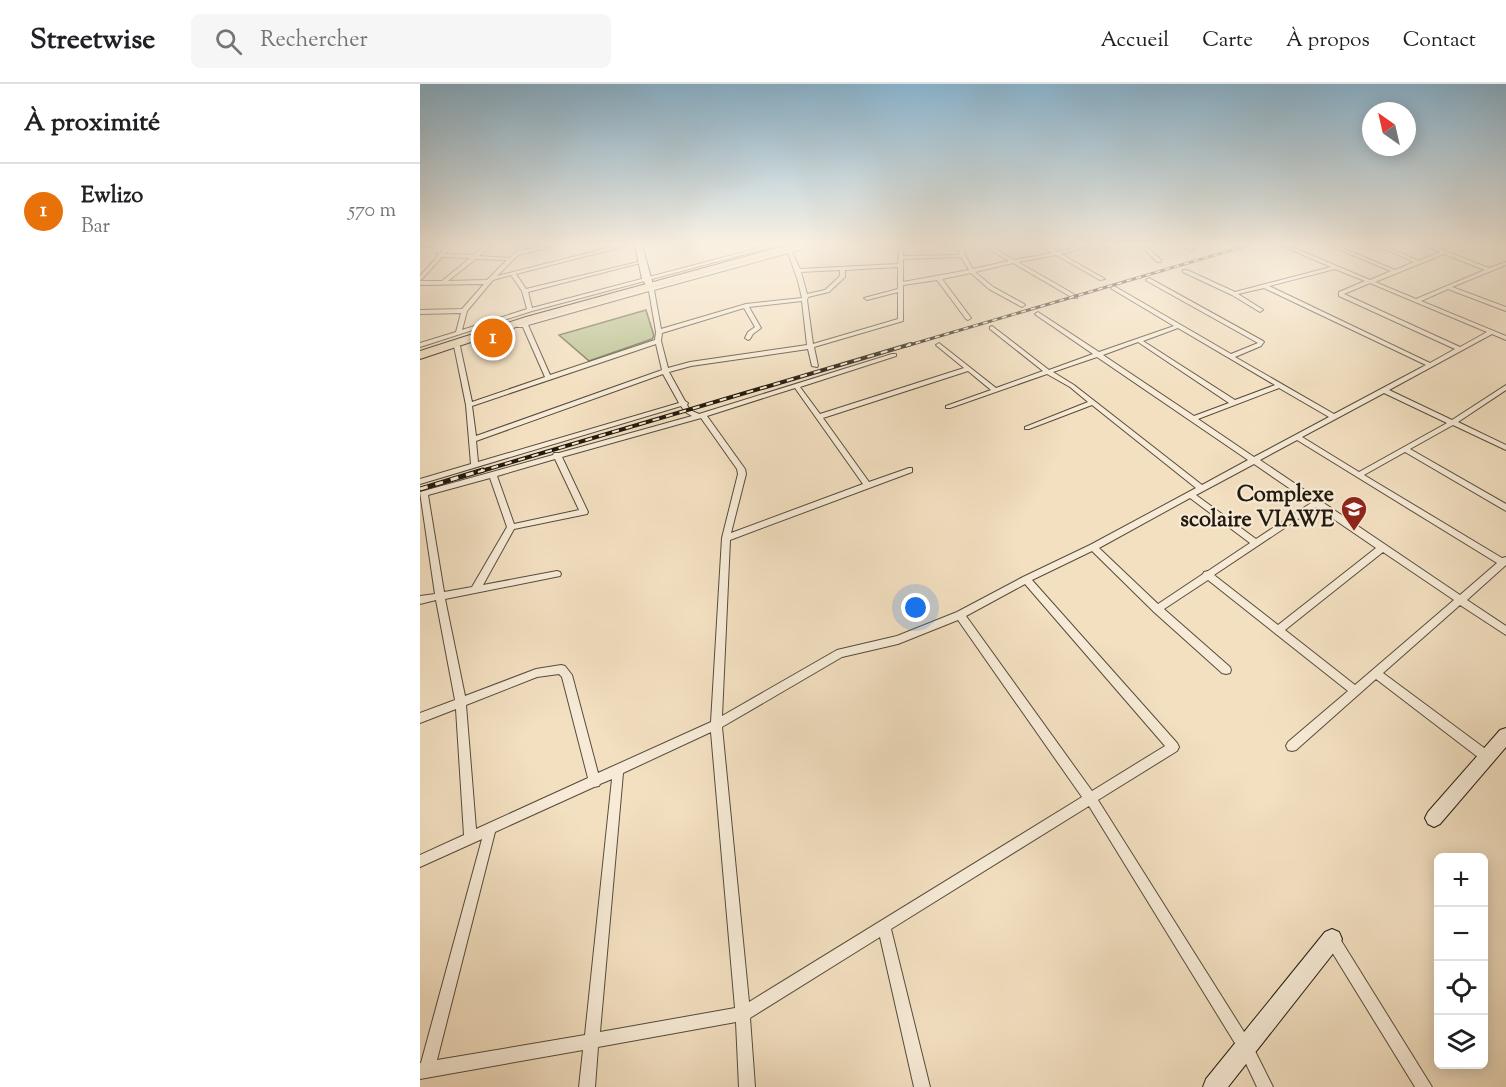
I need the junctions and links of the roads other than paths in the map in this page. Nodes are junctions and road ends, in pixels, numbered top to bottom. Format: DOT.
graph roads {
  1 [pos="525,291"];
  2 [pos="480,292"];
  3 [pos="613,292"];
  4 [pos="619,292"];
  5 [pos="622,292"];
  6 [pos="625,292"];
  7 [pos="651,292"];
  8 [pos="805,292"];
  9 [pos="822,292"];
  10 [pos="887,292"];
  11 [pos="902,292"];
  12 [pos="949,292"];
  13 [pos="999,292"];
  14 [pos="1066,292"];
  15 [pos="1121,292"];
  16 [pos="1170,292"];
  17 [pos="1229,292"];
  18 [pos="1243,292"];
  19 [pos="1278,292"];
  20 [pos="1344,292"];
  21 [pos="1390,292"];
  22 [pos="1439,292"];
  23 [pos="1460,292"];
  24 [pos="1234,294"];
  25 [pos="1075,297"];
  26 [pos="867,298"];
  27 [pos="805,299"];
  28 [pos="1414,301"];
  29 [pos="1022,305"];
  30 [pos="746,306"];
  31 [pos="1504,307"];
  32 [pos="530,310"];
  33 [pos="1260,310"];
  34 [pos="464,311"];
  35 [pos="420,312"];
  36 [pos="1038,314"];
  37 [pos="968,318"];
  38 [pos="525,324"];
  39 [pos="1179,326"];
  40 [pos="992,328"];
  41 [pos="459,331"];
  42 [pos="659,332"];
  43 [pos="1492,332"];
  44 [pos="748,338"];
  45 [pos="1506,338"];
  46 [pos="1138,340"];
  47 [pos="658,341"];
  48 [pos="420,345"];
  49 [pos="939,345"];
  50 [pos="457,346"];
  51 [pos="809,347"];
  52 [pos="1459,349"];
  53 [pos="420,350"];
  54 [pos="894,355"];
  55 [pos="1097,356"];
  56 [pos="1231,356"];
  57 [pos="420,357"];
  58 [pos="1430,365"];
  59 [pos="815,366"];
  60 [pos="969,369"];
  61 [pos="665,371"];
  62 [pos="1048,372"];
  63 [pos="548,377"];
  64 [pos="796,385"];
  65 [pos="1281,385"];
  66 [pos="1506,387"];
  67 [pos="1384,390"];
  68 [pos="996,391"];
  69 [pos="1091,402"];
  70 [pos="1233,402"];
  71 [pos="685,404"];
  72 [pos="469,405"];
  73 [pos="948,407"];
  74 [pos="701,416"];
  75 [pos="1332,416"];
  76 [pos="818,417"];
  77 [pos="1193,419"];
  78 [pos="1455,422"];
  79 [pos="1027,428"];
  80 [pos="1298,438"];
  81 [pos="474,440"];
  82 [pos="1506,448"];
  83 [pos="1406,450"];
  84 [pos="557,455"];
  85 [pos="1252,460"];
  86 [pos="475,465"];
  87 [pos="909,470"];
  88 [pos="492,474"];
  89 [pos="1359,475"];
  90 [pos="420,482"];
  91 [pos="867,485"];
  92 [pos="1201,488"];
  93 [pos="1190,494"];
  94 [pos="422,495"];
  95 [pos="1316,503"];
  96 [pos="1506,508"];
  97 [pos="511,527"];
  98 [pos="726,538"];
  99 [pos="1254,542"];
  100 [pos="1093,547"];
  101 [pos="1383,547"];
  102 [pos="1505,561"];
  103 [pos="557,574"];
  104 [pos="1208,574"];
  105 [pos="1026,579"];
  106 [pos="475,590"];
  107 [pos="441,597"];
  108 [pos="1461,598"];
  109 [pos="420,600"];
  110 [pos="1156,609"];
  111 [pos="960,615"];
  112 [pos="1279,630"];
  113 [pos="1506,631"];
  114 [pos="1226,670"];
  115 [pos="1375,673"];
  116 [pos="1355,691"];
  117 [pos="461,703"];
  118 [pos="420,718"];
  119 [pos="716,725"];
  120 [pos="1506,735"];
  121 [pos="1292,746"];
  122 [pos="1487,758"];
  123 [pos="618,771"];
  124 [pos="595,782"];
  125 [pos="1092,799"];
  126 [pos="1434,818"];
  127 [pos="489,830"];
  128 [pos="471,836"];
  129 [pos="420,861"];
  130 [pos="884,926"];
  131 [pos="1332,939"];
  132 [pos="743,1014"];
  133 [pos="592,1041"];
  134 [pos="1246,1048"];
  135 [pos="423,1071"];
  136 [pos="587,1087"];
  137 [pos="747,1087"];
  138 [pos="922,1087"];
  139 [pos="1214,1087"];
  140 [pos="1265,1087"];
  141 [pos="1424,1087"];
  1 -- 32 [label="street"];
  2 -- 34 [label="street"];
  3 -- 32 [label="street"];
  4 -- 53 [label="highway"];
  5 -- 57 [label="highway"];
  6 -- 38 [label="street"];
  7 -- 42 [label="street"];
  8 -- 27 [label="street"];
  9 -- 27 [label="street"];
  10 -- 26 [label="street"];
  11 -- 51 [label="street"];
  12 -- 37 [label="street"];
  13 -- 29 [label="street"];
  14 -- 25 [label="street"];
  15 -- 39 [label="street"];
  16 -- 56 [label="street"];
  17 -- 24 [label="street"];
  18 -- 24 [label="street"];
  19 -- 58 [label="street"];
  20 -- 52 [label="street"];
  21 -- 28 [label="street"];
  22 -- 28 [label="street"];
  23 -- 31 [label="street"];
  24 -- 33 [label="street"];
  27 -- 30 [label="street"];
  27 -- 51 [label="street"];
  28 -- 43 [label="street"];
  30 -- 42 [label="street"];
  30 -- 44 [label="street"];
  32 -- 41 [label="street"];
  34 -- 35 [label="street"];
  34 -- 41 [label="street"];
  36 -- 55 [label="street"];
  38 -- 50 [label="street"];
  38 -- 63 [label="street"];
  39 -- 46 [label="street"];
  39 -- 56 [label="street"];
  40 -- 62 [label="street"];
  41 -- 48 [label="street"];
  42 -- 47 [label="street"];
  43 -- 45 [label="street"];
  43 -- 52 [label="street"];
  46 -- 55 [label="street"];
  46 -- 70 [label="street"];
  47 -- 61 [label="street"];
  47 -- 63 [label="street"];
  49 -- 60 [label="street"];
  50 -- 57 [label="street"];
  50 -- 72 [label="street"];
  51 -- 59 [label="street"];
  51 -- 61 [label="street"];
  52 -- 58 [label="street"];
  54 -- 64 [label="street"];
  55 -- 62 [label="street"];
  55 -- 77 [label="street"];
  56 -- 65 [label="street"];
  58 -- 67 [label="street"];
  60 -- 68 [label="street"];
  60 -- 76 [label="street"];
  61 -- 71 [label="street"];
  61 -- 81 [label="street"];
  62 -- 68 [label="street"];
  62 -- 69 [label="street"];
  63 -- 72 [label="street"];
  64 -- 74 [label="street"];
  64 -- 76 [label="street"];
  65 -- 70 [label="street"];
  65 -- 75 [label="street"];
  66 -- 78 [label="street"];
  67 -- 75 [label="street"];
  67 -- 78 [label="street"];
  68 -- 73 [label="street"];
  69 -- 79 [label="street"];
  69 -- 92 [label="street"];
  70 -- 77 [label="street"];
  71 -- 74 [label="street"];
  71 -- 86 [label="street"];
  72 -- 81 [label="street"];
  74 -- 84 [label="street"];
  74 -- 98 [label="street"];
  75 -- 80 [label="street"];
  76 -- 91 [label="street"];
  77 -- 85 [label="street"];
  78 -- 82 [label="street"];
  78 -- 83 [label="street"];
  80 -- 85 [label="street"];
  80 -- 89 [label="street"];
  81 -- 86 [label="street"];
  83 -- 89 [label="street"];
  83 -- 96 [label="street"];
  84 -- 88 [label="street"];
  84 -- 97 [label="street"];
  85 -- 92 [label="street"];
  85 -- 95 [label="street"];
  86 -- 90 [label="street"];
  87 -- 91 [label="street"];
  88 -- 94 [label="street"];
  88 -- 97 [label="street"];
  89 -- 102 [label="street"];
  91 -- 98 [label="street"];
  92 -- 93 [label="street"];
  93 -- 99 [label="street"];
  93 -- 100 [label="street"];
  94 -- 107 [label="street"];
  95 -- 99 [label="street"];
  95 -- 101 [label="street"];
  97 -- 106 [label="street"];
  98 -- 119 [label="street"];
  99 -- 104 [label="street"];
  100 -- 105 [label="street"];
  100 -- 110 [label="street"];
  101 -- 108 [label="street"];
  101 -- 112 [label="street"];
  102 -- 108 [label="street"];
  103 -- 106 [label="street"];
  104 -- 110 [label="street"];
  104 -- 112 [label="street"];
  105 -- 111 [label="street"];
  105 -- 125 [label="street"];
  106 -- 107 [label="street"];
  107 -- 109 [label="street"];
  107 -- 117 [label="street"];
  108 -- 113 [label="street"];
  108 -- 115 [label="street"];
  110 -- 114 [label="street"];
  111 -- 119 [label="street"];
  111 -- 125 [label="street"];
  112 -- 116 [label="street"];
  115 -- 116 [label="street"];
  115 -- 122 [label="street"];
  116 -- 121 [label="street"];
  117 -- 118 [label="street"];
  117 -- 124 [label="street"];
  117 -- 128 [label="street"];
  119 -- 123 [label="street"];
  119 -- 132 [label="street"];
  120 -- 122 [label="street"];
  122 -- 126 [label="street"];
  123 -- 124 [label="street"];
  123 -- 133 [label="street"];
  124 -- 127 [label="street"];
  125 -- 130 [label="street"];
  125 -- 134 [label="street"];
  127 -- 128 [label="street"];
  127 -- 135 [label="street"];
  128 -- 129 [label="street"];
  130 -- 132 [label="street"];
  130 -- 138 [label="street"];
  131 -- 134 [label="street"];
  131 -- 141 [label="street"];
  132 -- 133 [label="street"];
  132 -- 137 [label="street"];
  133 -- 135 [label="street"];
  133 -- 136 [label="street"];
  134 -- 139 [label="street"];
  134 -- 140 [label="street"];
}
